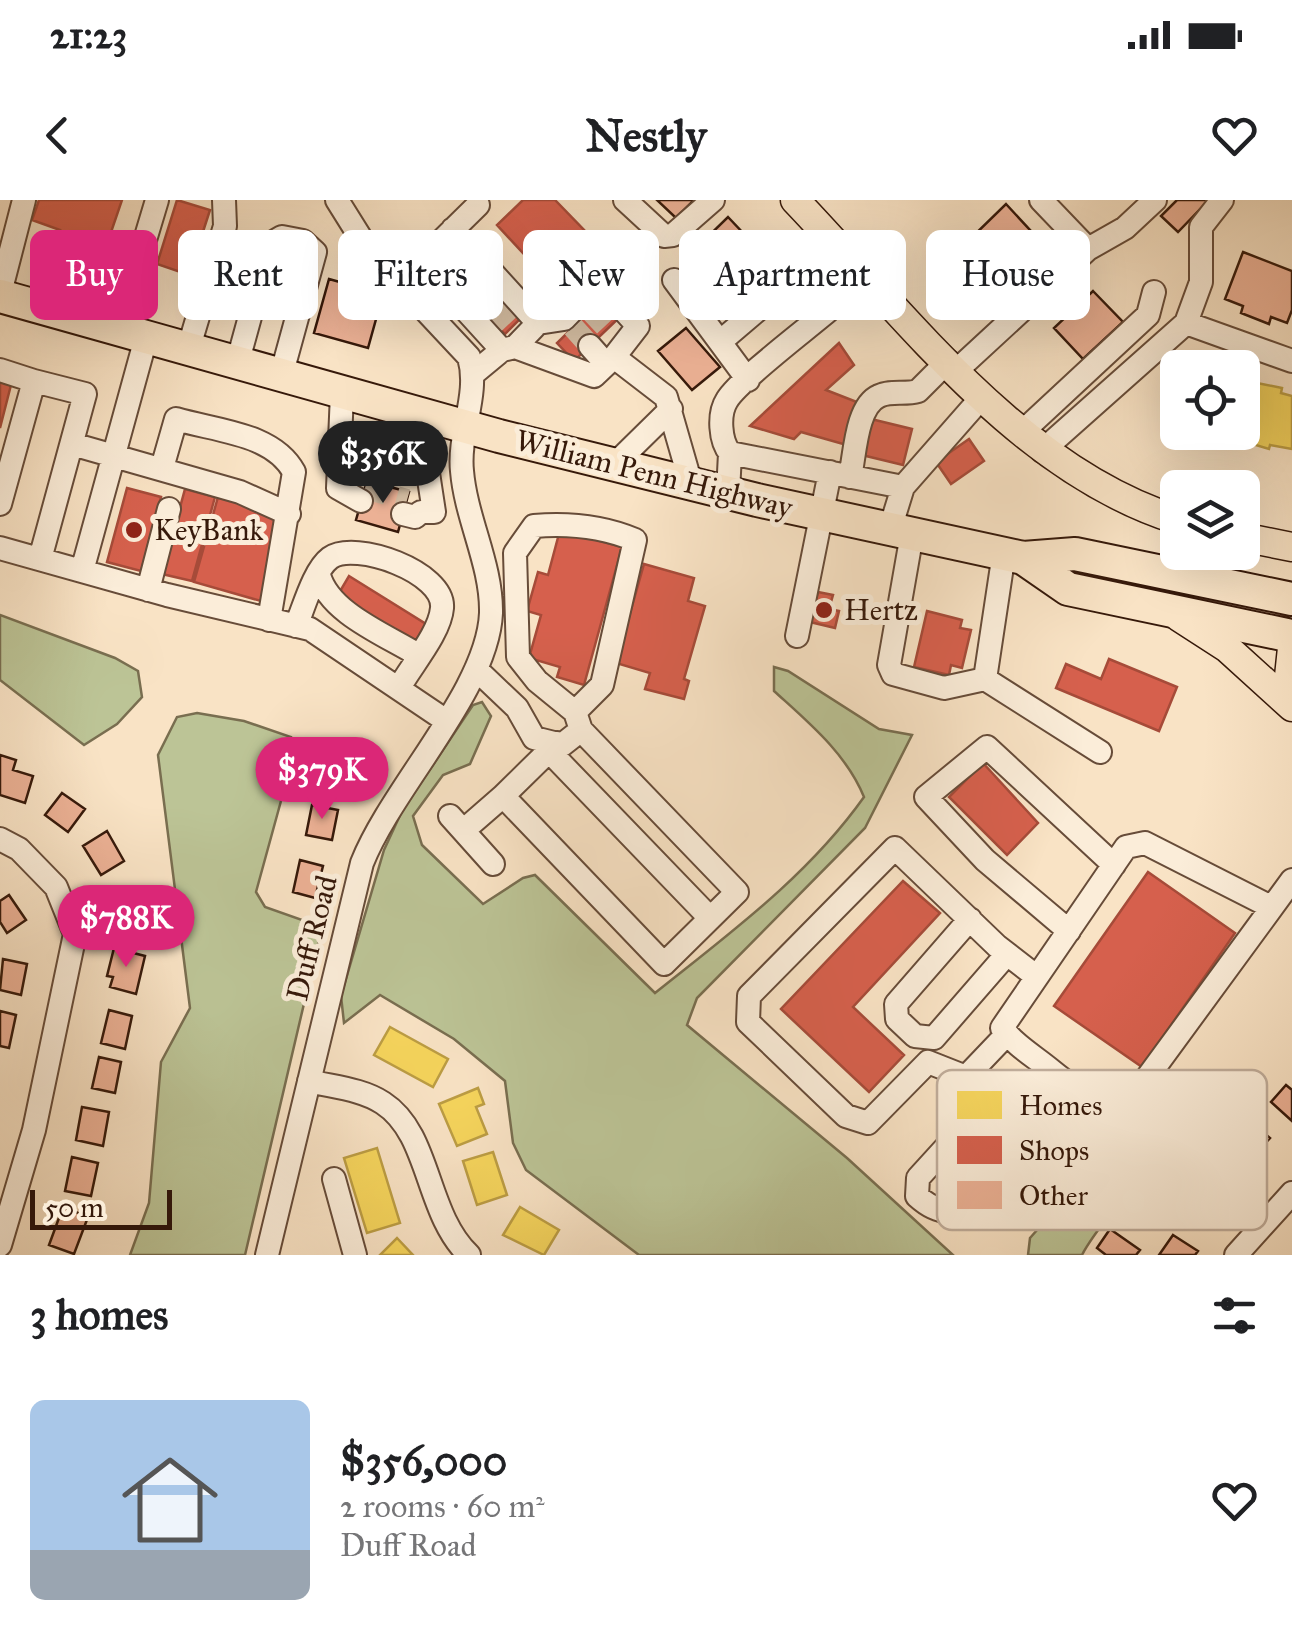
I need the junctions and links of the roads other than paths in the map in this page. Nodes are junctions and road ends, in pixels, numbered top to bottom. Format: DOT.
graph roads {
  1 [pos="24,200"];
  2 [pos="158,200"];
  3 [pos="224,200"];
  4 [pos="625,200"];
  5 [pos="712,200"];
  6 [pos="1041,200"];
  7 [pos="1156,200"];
  8 [pos="1222,200"];
  9 [pos="801,202"];
  10 [pos="344,204"];
  11 [pos="478,205"];
  12 [pos="358,230"];
  13 [pos="453,230"];
  14 [pos="825,230"];
  15 [pos="1070,230"];
  16 [pos="1090,248"];
  17 [pos="674,280"];
  18 [pos="1154,292"];
  19 [pos="0,294"];
  20 [pos="503,305"];
  21 [pos="906,317"];
  22 [pos="436,320"];
  23 [pos="494,320"];
  24 [pos="746,320"];
  25 [pos="817,320"];
  26 [pos="1005,320"];
  27 [pos="538,323"];
  28 [pos="1186,324"];
  29 [pos="607,328"];
  30 [pos="132,334"];
  31 [pos="722,341"];
  32 [pos="590,346"];
  33 [pos="508,348"];
  34 [pos="188,350"];
  35 [pos="615,355"];
  36 [pos="1292,361"];
  37 [pos="237,364"];
  38 [pos="952,365"];
  39 [pos="0,370"];
  40 [pos="472,374"];
  41 [pos="281,376"];
  42 [pos="748,380"];
  43 [pos="34,381"];
  44 [pos="342,393"];
  45 [pos="982,396"];
  46 [pos="671,408"];
  47 [pos="466,426"];
  48 [pos="1031,442"];
  49 [pos="72,444"];
  50 [pos="339,446"];
  51 [pos="730,453"];
  52 [pos="114,455"];
  53 [pos="614,465"];
  54 [pos="840,474"];
  55 [pos="691,484"];
  56 [pos="903,488"];
  57 [pos="356,493"];
  58 [pos="728,494"];
  59 [pos="171,497"];
  60 [pos="468,501"];
  61 [pos="0,504"];
  62 [pos="1160,513"];
  63 [pos="289,514"];
  64 [pos="822,514"];
  65 [pos="901,532"];
  66 [pos="1260,541"];
  67 [pos="1292,547"];
  68 [pos="0,548"];
  69 [pos="1014,555"];
  70 [pos="40,559"];
  71 [pos="82,571"];
  72 [pos="319,575"];
  73 [pos="148,590"];
  74 [pos="1292,598"];
  75 [pos="1169,611"];
  76 [pos="269,620"];
  77 [pos="296,626"];
  78 [pos="797,636"];
  79 [pos="1292,636"];
  80 [pos="1292,648"];
  81 [pos="418,656"];
  82 [pos="476,669"];
  83 [pos="985,679"];
  84 [pos="398,688"];
  85 [pos="1292,706"];
  86 [pos="445,720"];
  87 [pos="565,736"];
  88 [pos="1100,752"];
  89 [pos="503,796"];
  90 [pos="0,839"];
  91 [pos="493,864"];
  92 [pos="1114,865"];
  93 [pos="1292,880"];
  94 [pos="1272,907"];
  95 [pos="710,918"];
  96 [pos="970,919"];
  97 [pos="1068,931"];
  98 [pos="1007,954"];
  99 [pos="1037,976"];
  100 [pos="1007,1034"];
  101 [pos="927,1051"];
  102 [pos="955,1070"];
  103 [pos="972,1070"];
  104 [pos="1049,1070"];
  105 [pos="1152,1070"];
  106 [pos="309,1082"];
  107 [pos="937,1157"];
  108 [pos="334,1179"];
  109 [pos="1292,1193"];
  110 [pos="937,1212"];
  111 [pos="1267,1221"];
  112 [pos="1259,1230"];
  113 [pos="0,1245"];
  114 [pos="267,1255"];
  115 [pos="355,1255"];
  116 [pos="469,1255"];
  117 [pos="1236,1255"];
  1 -- 19 [label="street"];
  2 -- 30 [label="street"];
  3 -- 34 [label="street"];
  4 -- 5 [label="street"];
  6 -- 15 [label="street"];
  7 -- 16 [label="street"];
  8 -- 28 [label="street"];
  9 -- 14 [label="main road"];
  10 -- 12 [label="street"];
  11 -- 13 [label="street"];
  17 -- 31 [label="street"];
  18 -- 48 [label="street"];
  19 -- 30 [label="highway, William Penn Highway"];
  20 -- 27 [label="street"];
  21 -- 38 [label="main road"];
  22 -- 40 [label="street"];
  23 -- 33 [label="street"];
  24 -- 31 [label="street"];
  25 -- 42 [label="street"];
  26 -- 38 [label="street"];
  27 -- 33 [label="street"];
  27 -- 35 [label="street"];
  28 -- 36 [label="street"];
  28 -- 48 [label="street"];
  29 -- 35 [label="street"];
  30 -- 34 [label="highway, William Penn Highway"];
  30 -- 52 [label="street"];
  31 -- 42 [label="street"];
  32 -- 35 [label="street"];
  33 -- 35 [label="street"];
  33 -- 40 [label="street"];
  34 -- 37 [label="highway, William Penn Highway"];
  35 -- 46 [label="street"];
  37 -- 41 [label="highway, William Penn Highway"];
  37 -- 41 [label="street"];
  38 -- 45 [label="main road"];
  38 -- 54 [label="street"];
  39 -- 43 [label="street"];
  40 -- 47 [label="street, Duff Road"];
  41 -- 44 [label="highway, William Penn Highway"];
  42 -- 51 [label="street"];
  43 -- 49 [label="street"];
  43 -- 61 [label="street"];
  44 -- 47 [label="highway, William Penn Highway"];
  44 -- 50 [label="street"];
  45 -- 48 [label="main road"];
  45 -- 56 [label="street"];
  46 -- 53 [label="street"];
  46 -- 55 [label="street"];
  47 -- 53 [label="highway, William Penn Highway"];
  47 -- 60 [label="street, Duff Road"];
  48 -- 62 [label="main road"];
  49 -- 52 [label="street"];
  49 -- 70 [label="street"];
  50 -- 57 [label="street"];
  50 -- 60 [label="street"];
  51 -- 54 [label="street"];
  51 -- 58 [label="street"];
  52 -- 59 [label="street"];
  52 -- 71 [label="street"];
  53 -- 55 [label="highway, William Penn Highway"];
  54 -- 56 [label="street"];
  54 -- 64 [label="street"];
  55 -- 58 [label="highway, William Penn Highway"];
  56 -- 65 [label="street"];
  58 -- 64 [label="highway, William Penn Highway"];
  59 -- 63 [label="street"];
  59 -- 63 [label="street"];
  59 -- 73 [label="street"];
  60 -- 82 [label="street, Duff Road"];
  63 -- 76 [label="street"];
  64 -- 65 [label="highway, William Penn Highway"];
  64 -- 78 [label="street"];
  65 -- 69 [label="highway, William Penn Highway"];
  65 -- 83 [label="street"];
  66 -- 67 [label="main road"];
  68 -- 70 [label="street"];
  69 -- 74 [label="highway, William Penn Highway"];
  69 -- 75 [label="highway, William Penn Highway"];
  69 -- 83 [label="street"];
  70 -- 71 [label="street"];
  71 -- 73 [label="street"];
  72 -- 77 [label="street"];
  72 -- 81 [label="street"];
  72 -- 81 [label="street"];
  73 -- 76 [label="street"];
  75 -- 79 [label="highway, William Penn Highway"];
  75 -- 85 [label="main road"];
  76 -- 77 [label="street"];
  77 -- 84 [label="street"];
  80 -- 85 [label="main road"];
  81 -- 84 [label="street"];
  82 -- 86 [label="street, Duff Road"];
  82 -- 87 [label="street"];
  83 -- 88 [label="street"];
  84 -- 86 [label="street"];
  86 -- 106 [label="street, Duff Road"];
  87 -- 87 [label="street"];
  87 -- 89 [label="street"];
  87 -- 95 [label="street"];
  87 -- 95 [label="street"];
  89 -- 91 [label="street"];
  89 -- 95 [label="street"];
  90 -- 113 [label="street"];
  92 -- 94 [label="street"];
  92 -- 97 [label="street"];
  92 -- 97 [label="street"];
  93 -- 94 [label="street"];
  94 -- 105 [label="street"];
  96 -- 98 [label="street"];
  96 -- 101 [label="street"];
  96 -- 101 [label="street"];
  97 -- 99 [label="street"];
  98 -- 99 [label="street"];
  98 -- 101 [label="street"];
  99 -- 100 [label="street"];
  100 -- 103 [label="street"];
  100 -- 104 [label="street"];
  101 -- 102 [label="street"];
  106 -- 114 [label="street, Duff Road"];
  106 -- 116 [label="street"];
  107 -- 110 [label="street"];
  108 -- 115 [label="street"];
  109 -- 111 [label="street"];
  112 -- 117 [label="street"];
}
